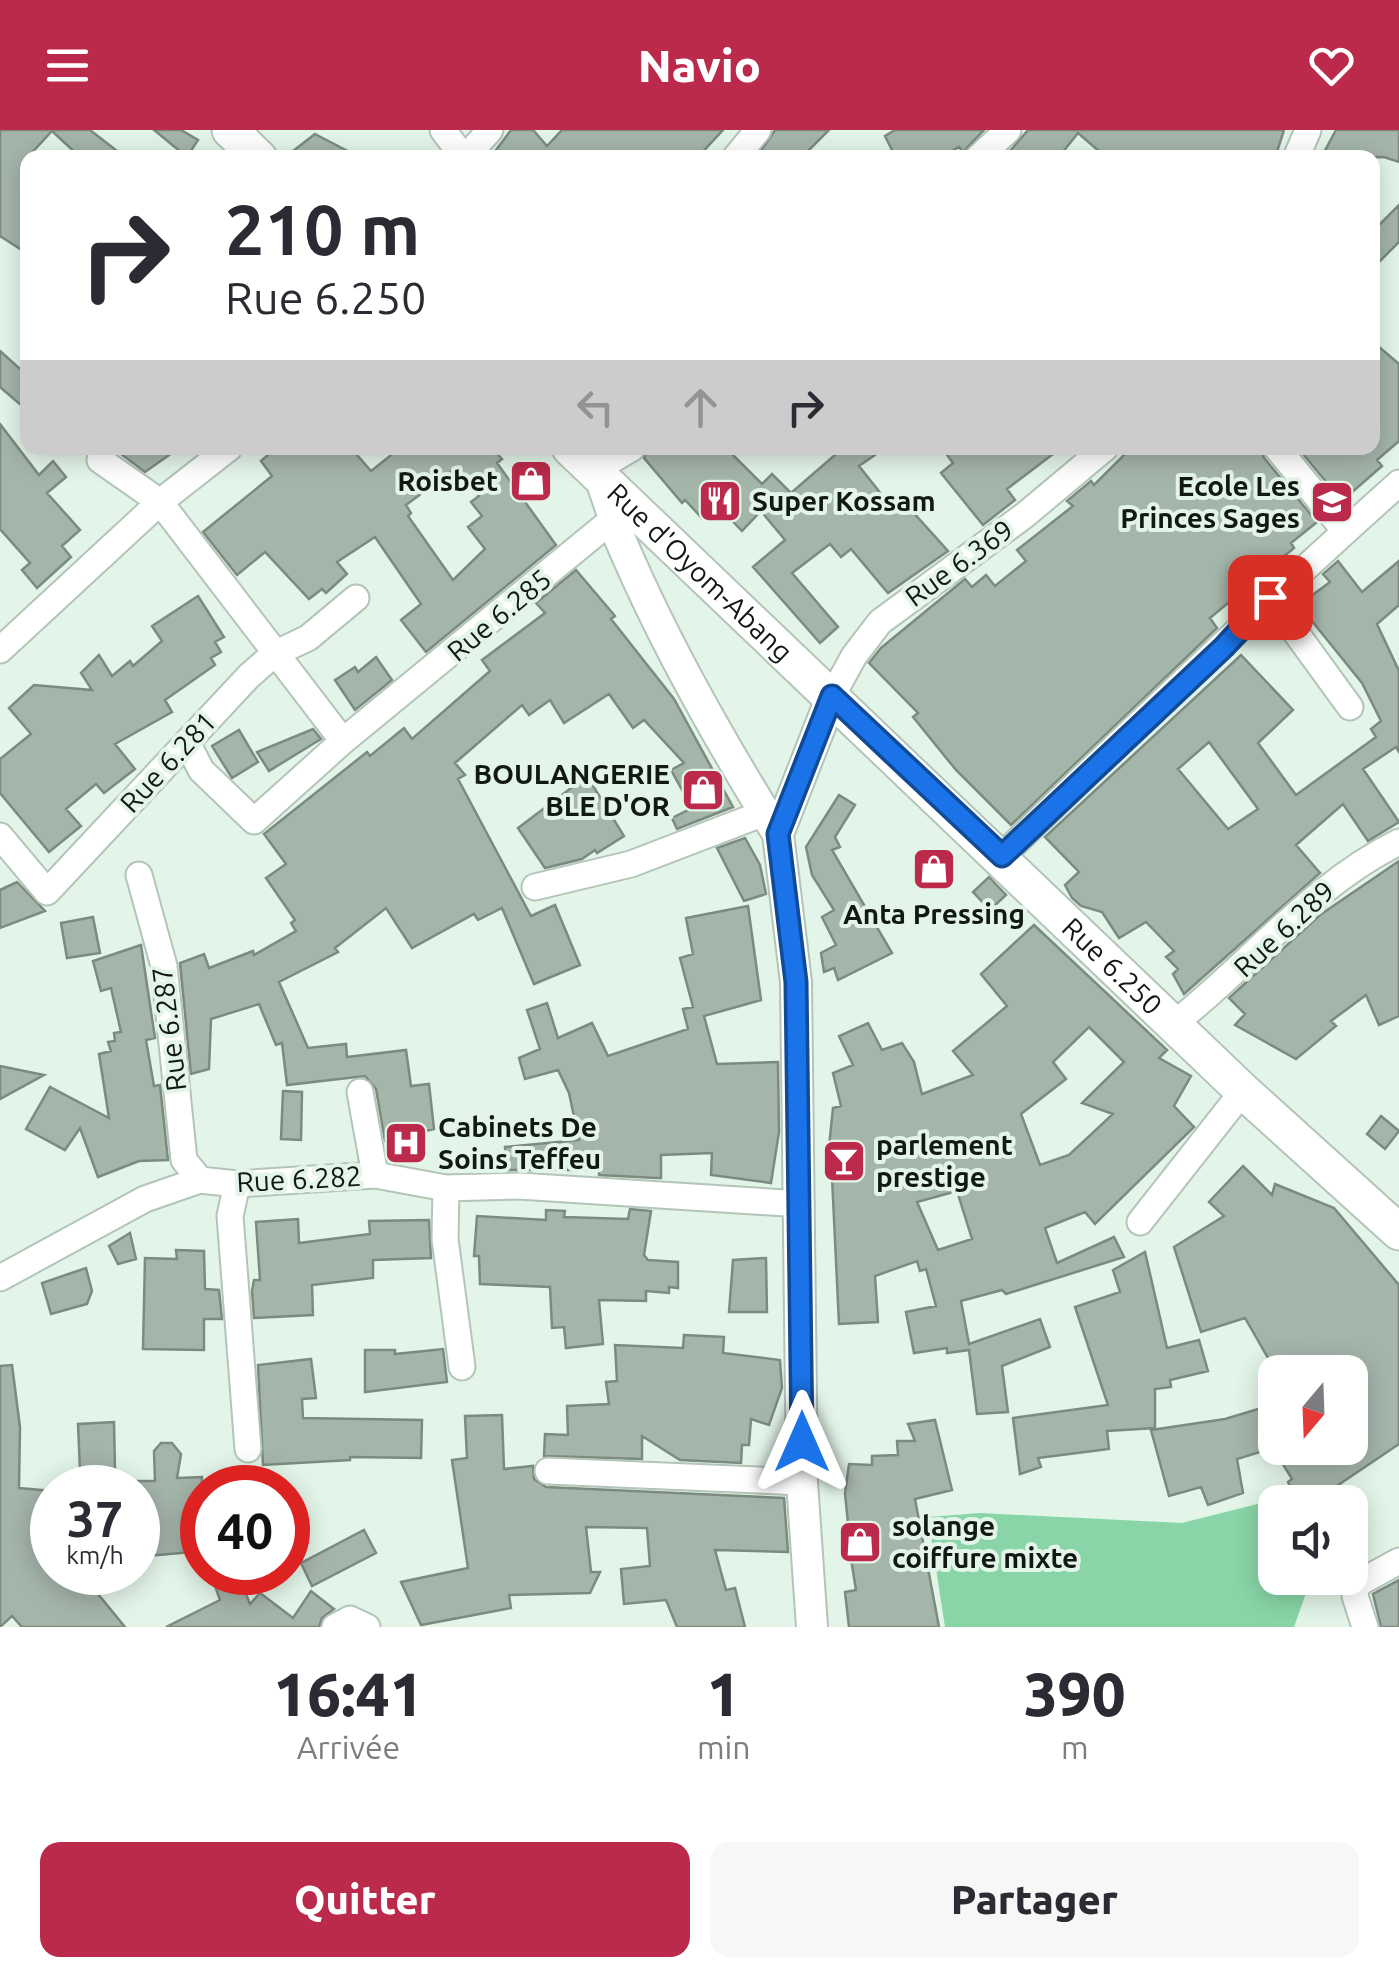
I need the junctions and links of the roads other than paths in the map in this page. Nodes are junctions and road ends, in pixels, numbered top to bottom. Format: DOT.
graph roads {
  1 [pos="230,130"];
  2 [pos="443,130"];
  3 [pos="490,130"];
  4 [pos="758,130"];
  5 [pos="1008,130"];
  6 [pos="250,150"];
  7 [pos="459,150"];
  8 [pos="472,150"];
  9 [pos="742,150"];
  10 [pos="987,150"];
  11 [pos="220,455"];
  12 [pos="1097,455"];
  13 [pos="1283,455"];
  14 [pos="583,459"];
  15 [pos="100,460"];
  16 [pos="1399,483"];
  17 [pos="160,502"];
  18 [pos="612,520"];
  19 [pos="1345,531"];
  20 [pos="1270,597"];
  21 [pos="356,598"];
  22 [pos="0,650"];
  23 [pos="274,654"];
  24 [pos="832,696"];
  25 [pos="1350,708"];
  26 [pos="343,741"];
  27 [pos="187,742"];
  28 [pos="771,823"];
  29 [pos="0,836"];
  30 [pos="1399,842"];
  31 [pos="1002,856"];
  32 [pos="139,875"];
  33 [pos="534,888"];
  34 [pos="1175,1024"];
  35 [pos="1243,1091"];
  36 [pos="360,1092"];
  37 [pos="375,1175"];
  38 [pos="200,1180"];
  39 [pos="237,1184"];
  40 [pos="446,1188"];
  41 [pos="801,1204"];
  42 [pos="1140,1222"];
  43 [pos="1395,1222"];
  44 [pos="0,1278"];
  45 [pos="462,1367"];
  46 [pos="248,1450"];
  47 [pos="548,1470"];
  48 [pos="802,1482"];
  49 [pos="1399,1561"];
  50 [pos="335,1627"];
  51 [pos="367,1627"];
  52 [pos="812,1627"];
  53 [pos="1365,1627"];
  1 -- 6 [label="main road"];
  2 -- 7 [label="street"];
  3 -- 8 [label="street"];
  4 -- 9 [label="street"];
  5 -- 10 [label="street"];
  11 -- 17 [label="street"];
  12 -- 24 [label="street, Rue 6.369"];
  13 -- 19 [label="street"];
  14 -- 18 [label="street"];
  14 -- 24 [label="main road, Rue d'Oyom-Abang"];
  15 -- 17 [label="street"];
  16 -- 19 [label="street"];
  17 -- 22 [label="street"];
  17 -- 23 [label="street"];
  18 -- 26 [label="street, Rue 6.285"];
  18 -- 28 [label="street"];
  19 -- 20 [label="street"];
  20 -- 25 [label="street"];
  20 -- 31 [label="street"];
  21 -- 23 [label="street, Rue 6.281"];
  23 -- 26 [label="street"];
  23 -- 27 [label="street, Rue 6.281"];
  24 -- 28 [label="street"];
  24 -- 31 [label="main road, Rue 6.250"];
  26 -- 27 [label="street, Rue 6.285"];
  27 -- 29 [label="street, Rue 6.281"];
  28 -- 33 [label="street"];
  28 -- 41 [label="street"];
  30 -- 34 [label="street, Rue 6.289"];
  31 -- 34 [label="main road, Rue 6.250"];
  32 -- 38 [label="street, Rue 6.287"];
  34 -- 35 [label="main road, Rue 6.250"];
  35 -- 42 [label="street"];
  35 -- 43 [label="main road, Rue 6.250"];
  36 -- 37 [label="street"];
  37 -- 39 [label="street, Rue 6.282"];
  37 -- 40 [label="street, Rue 6.282"];
  38 -- 39 [label="street, Rue 6.282"];
  38 -- 44 [label="street, Rue 6.282"];
  39 -- 46 [label="street"];
  40 -- 41 [label="street, Rue 6.282"];
  40 -- 45 [label="street"];
  41 -- 48 [label="street"];
  47 -- 48 [label="street"];
  48 -- 52 [label="street"];
  49 -- 53 [label="street"];
  50 -- 51 [label="street"];
}
